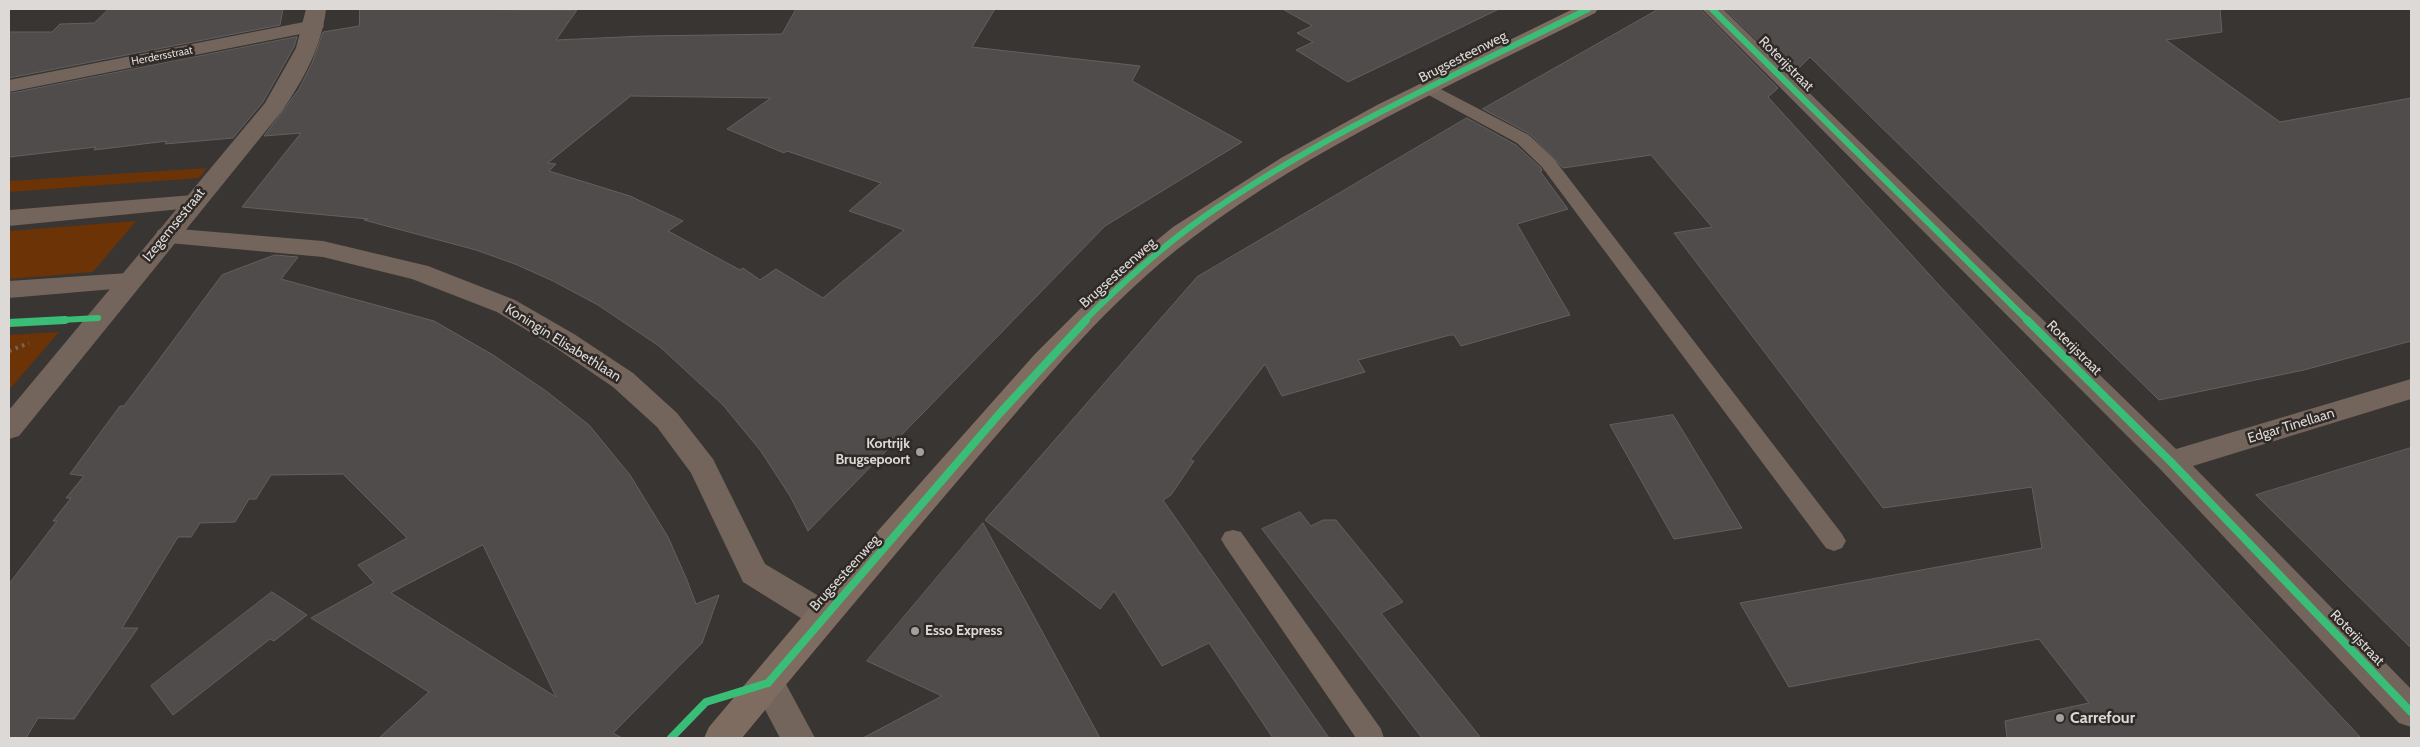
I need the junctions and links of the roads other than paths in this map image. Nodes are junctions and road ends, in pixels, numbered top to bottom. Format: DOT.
graph roads {
  1 [pos="1588,9"];
  2 [pos="1712,9"];
  3 [pos="315,17"];
  4 [pos="9,86"];
  5 [pos="1429,88"];
  6 [pos="193,202"];
  7 [pos="9,218"];
  8 [pos="167,236"];
  9 [pos="128,281"];
  10 [pos="9,290"];
  11 [pos="2411,389"];
  12 [pos="9,429"];
  13 [pos="2171,462"];
  14 [pos="1233,539"];
  15 [pos="1834,541"];
  16 [pos="823,615"];
  17 [pos="768,683"];
  18 [pos="2411,712"];
  19 [pos="724,736"];
  20 [pos="798,738"];
  21 [pos="1371,738"];
  1 -- 5 [label="main road, Brugsesteenweg"];
  2 -- 13 [label="street, Roterijstraat"];
  3 -- 4 [label="street, Herdersstraat"];
  3 -- 6 [label="street, Izegemsestraat"];
  5 -- 15 [label="lane"];
  5 -- 16 [label="main road, Brugsesteenweg"];
  6 -- 7 [label="street"];
  6 -- 8 [label="street, Izegemsestraat"];
  8 -- 9 [label="street, Izegemsestraat"];
  8 -- 16 [label="street, Koningin Elisabethlaan"];
  9 -- 10 [label="street"];
  9 -- 12 [label="street, Izegemsestraat"];
  11 -- 13 [label="street, Edgar Tinellaan"];
  13 -- 18 [label="street, Roterijstraat"];
  14 -- 21 [label="lane"];
  16 -- 17 [label="main road, Brugsesteenweg"];
  17 -- 19 [label="main road, Brugsesteenweg"];
  17 -- 20 [label="street"];
}
